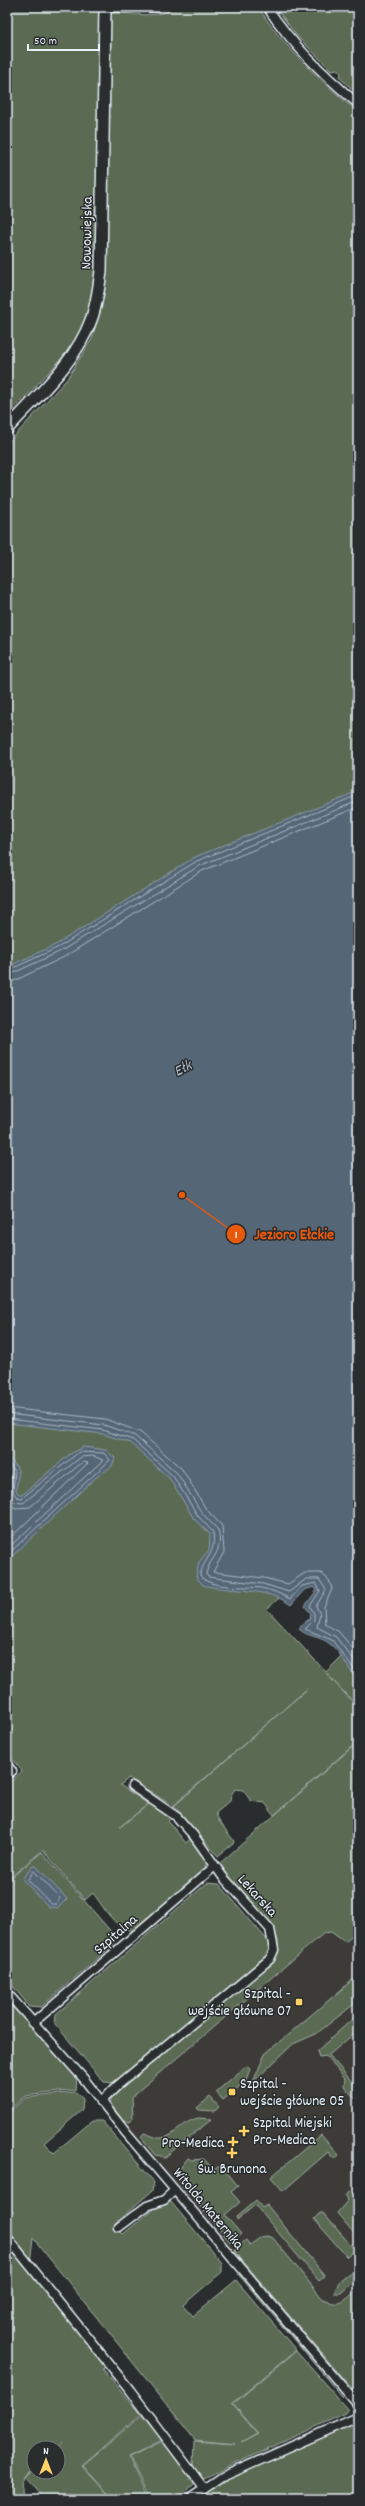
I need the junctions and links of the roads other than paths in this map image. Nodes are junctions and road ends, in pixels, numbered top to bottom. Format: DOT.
graph roads {
  1 [pos="105,7"];
  2 [pos="157,7"];
  3 [pos="267,7"];
  4 [pos="358,104"];
  5 [pos="7,429"];
  6 [pos="132,1786"];
  7 [pos="216,1866"];
  8 [pos="7,1993"];
  9 [pos="33,2023"];
  10 [pos="101,2102"];
  11 [pos="175,2190"];
  12 [pos="119,2227"];
  13 [pos="7,2237"];
  14 [pos="358,2405"];
  15 [pos="358,2417"];
  16 [pos="203,2487"];
  17 [pos="188,2499"];
  1 -- 2 [label="street"];
  1 -- 5 [label="street, Nowowiejska"];
  3 -- 4 [label="street"];
  6 -- 7 [label="street, Lekarska"];
  7 -- 9 [label="street, Szpitalna"];
  7 -- 10 [label="street, Lekarska"];
  8 -- 9 [label="street, Witolda Maternika"];
  9 -- 10 [label="street, Witolda Maternika"];
  10 -- 11 [label="street, Witolda Maternika"];
  11 -- 12 [label="street"];
  11 -- 14 [label="street, Witolda Maternika"];
  13 -- 16 [label="street"];
  15 -- 16 [label="street"];
  16 -- 17 [label="street"];
}
